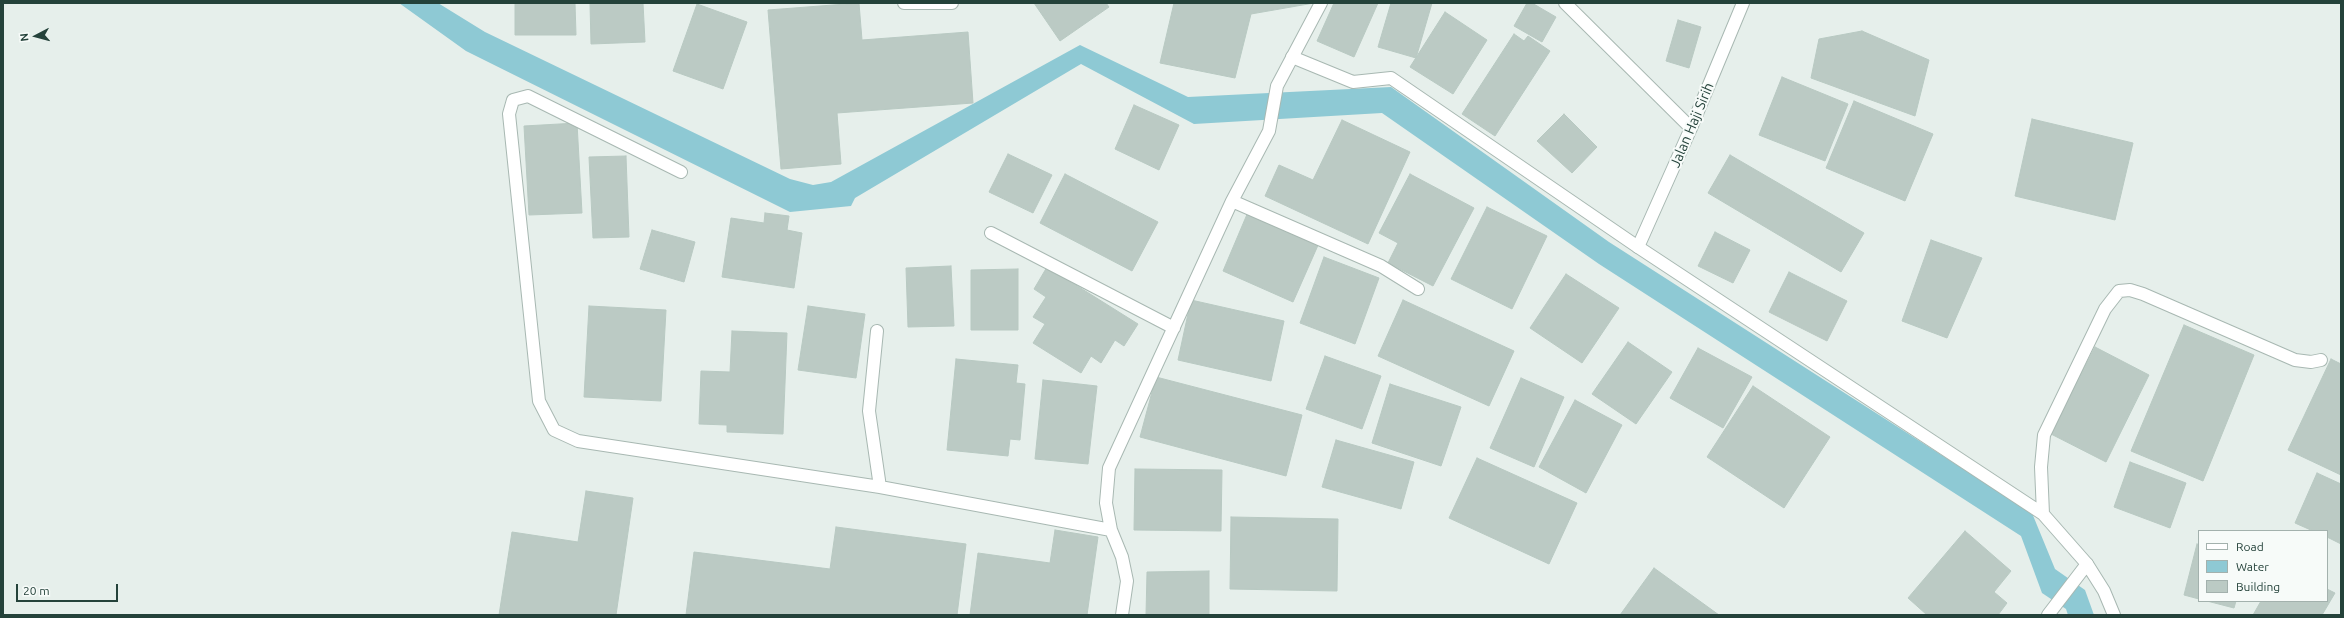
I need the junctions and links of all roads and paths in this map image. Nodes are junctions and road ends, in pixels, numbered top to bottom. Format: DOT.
graph roads {
  1 [pos="904,3"];
  2 [pos="952,3"];
  3 [pos="1321,3"];
  4 [pos="1565,3"];
  5 [pos="1743,3"];
  6 [pos="1292,57"];
  7 [pos="1691,128"];
  8 [pos="681,172"];
  9 [pos="1232,201"];
  10 [pos="991,233"];
  11 [pos="1638,247"];
  12 [pos="1418,289"];
  13 [pos="1174,328"];
  14 [pos="877,331"];
  15 [pos="2321,360"];
  16 [pos="880,488"];
  17 [pos="2043,514"];
  18 [pos="1111,530"];
  19 [pos="2087,564"];
  20 [pos="2049,613"];
  21 [pos="1122,615"];
  22 [pos="2114,615"];
  1 -- 2 [label="street"];
  3 -- 6 [label="street"];
  4 -- 7 [label="street"];
  5 -- 7 [label="street, Jalan Haji Sirih"];
  6 -- 9 [label="street"];
  6 -- 11 [label="street"];
  7 -- 11 [label="street, Jalan Haji Sirih"];
  8 -- 16 [label="street"];
  9 -- 12 [label="street"];
  9 -- 13 [label="street"];
  10 -- 13 [label="street"];
  11 -- 17 [label="street"];
  13 -- 18 [label="street"];
  14 -- 16 [label="street"];
  15 -- 17 [label="street"];
  16 -- 18 [label="street"];
  17 -- 19 [label="street"];
  18 -- 21 [label="street"];
  19 -- 20 [label="street"];
  19 -- 22 [label="street"];
}
